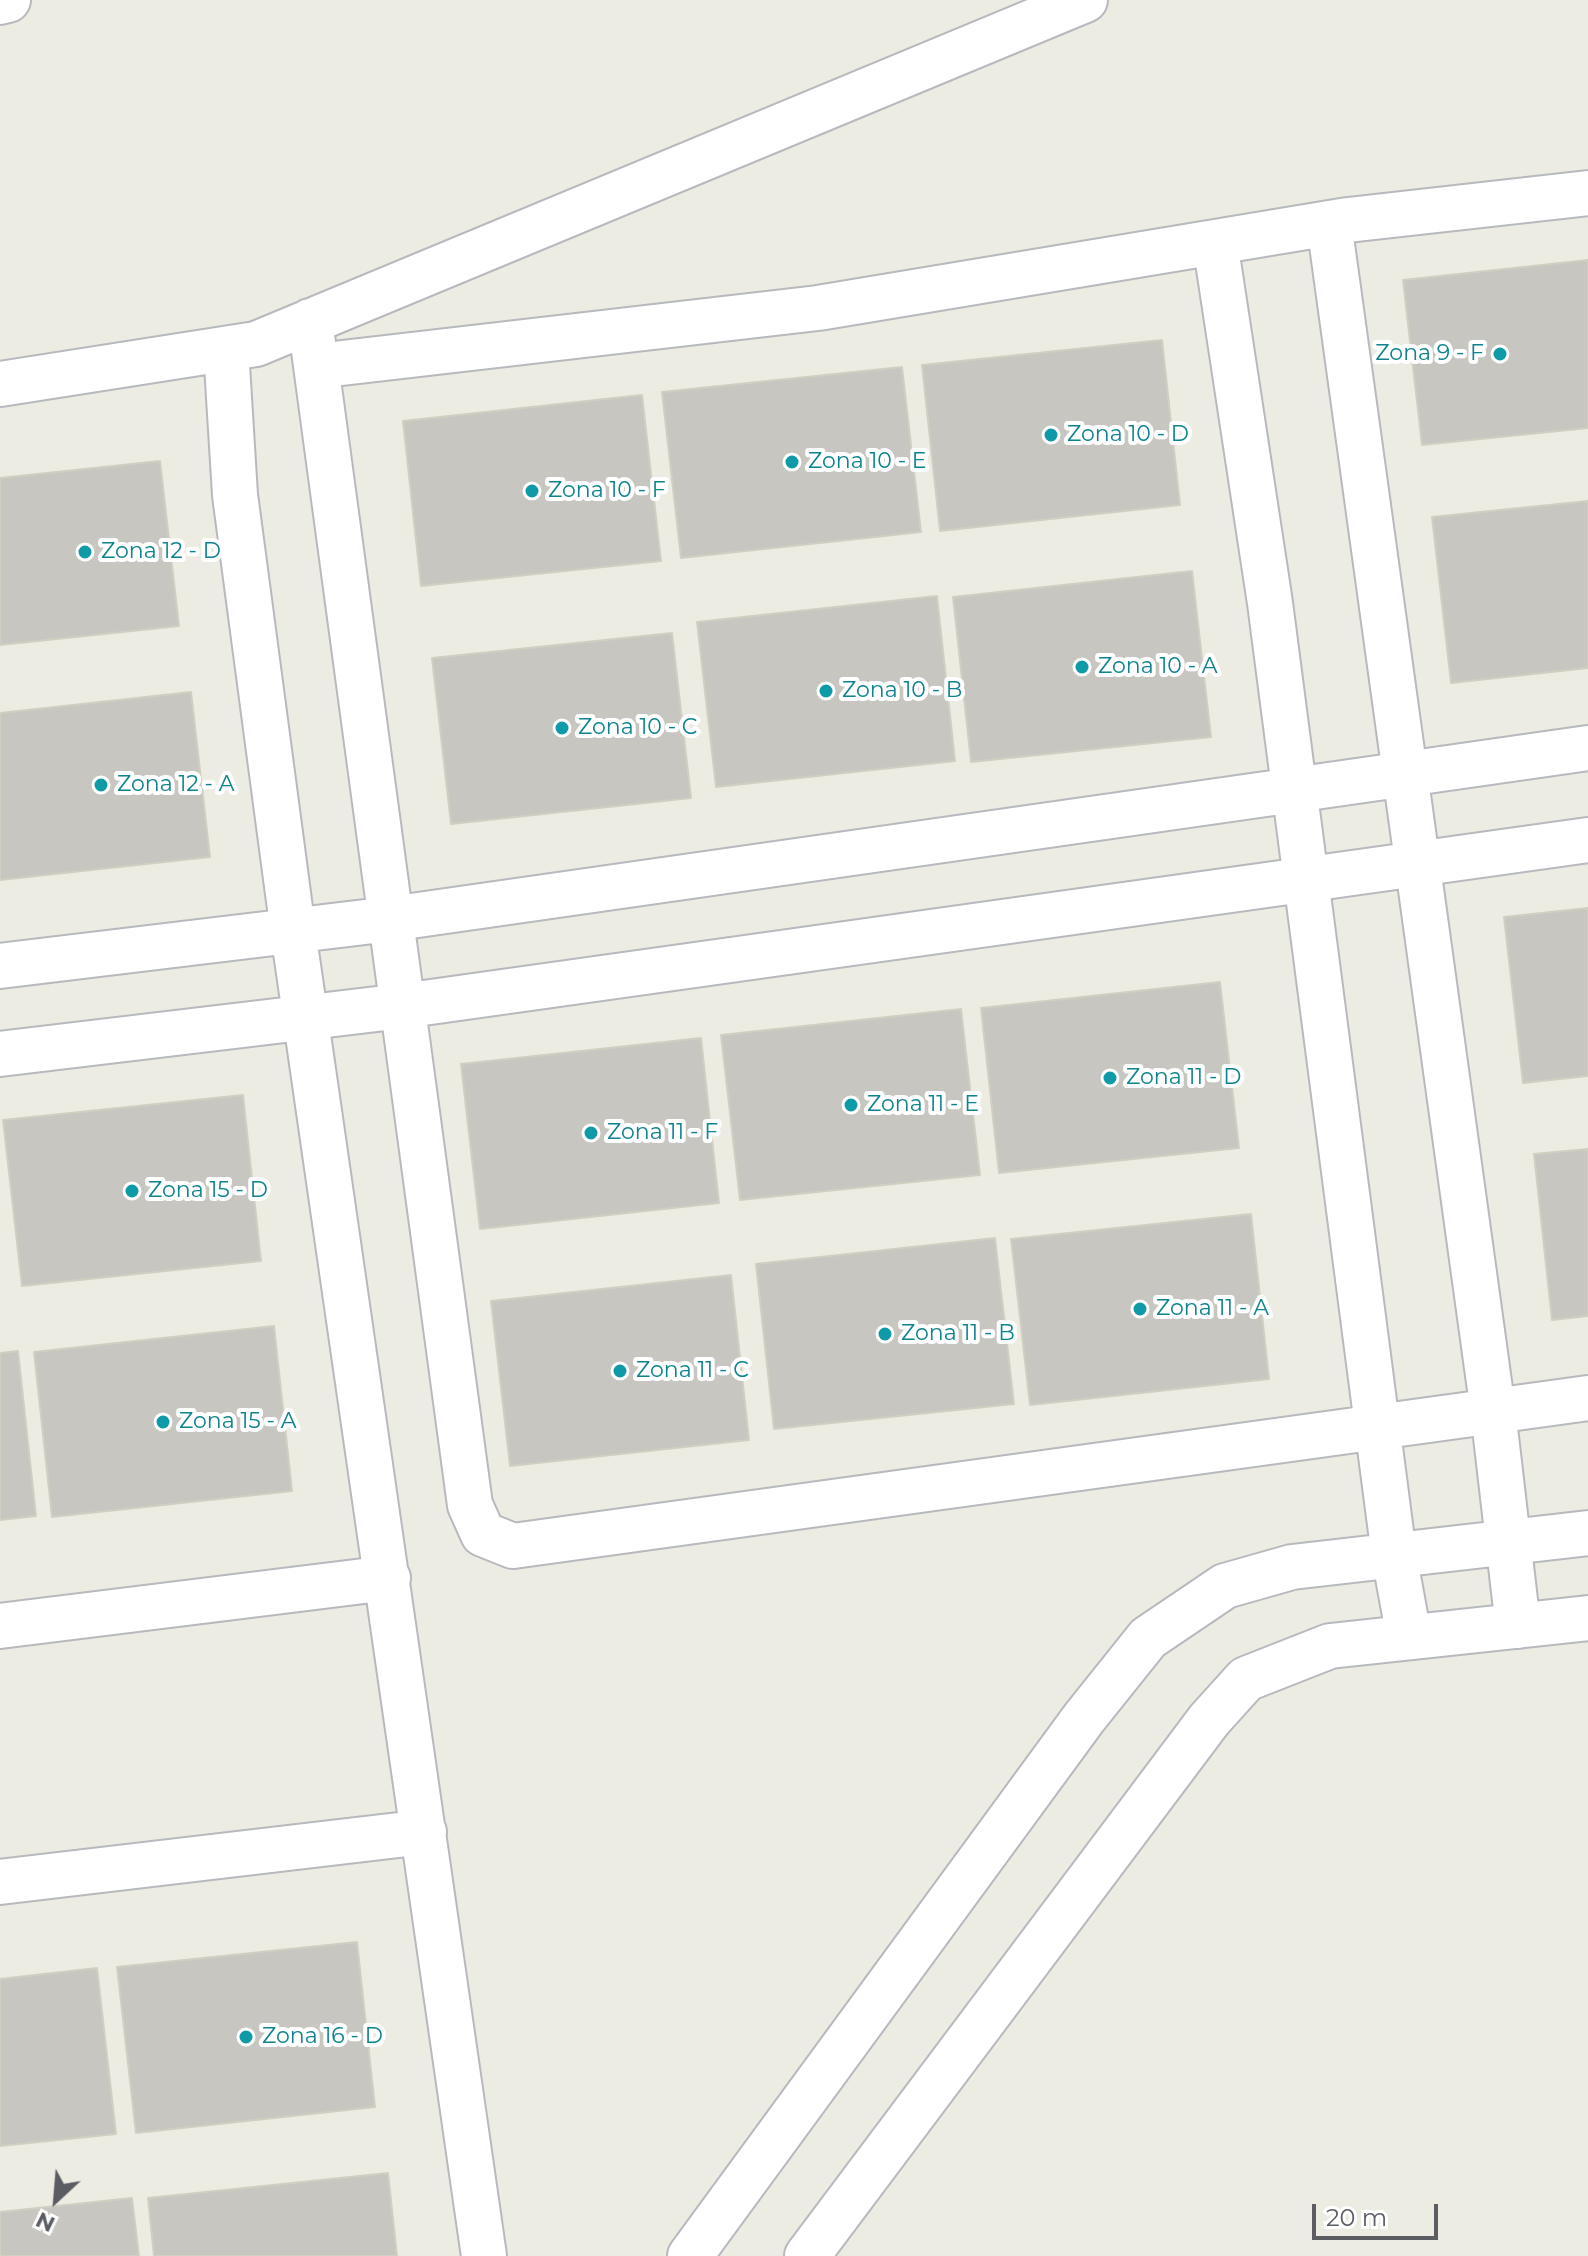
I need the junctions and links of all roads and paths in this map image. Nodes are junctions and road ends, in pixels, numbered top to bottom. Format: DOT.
graph roads {
  1 [pos="8,0"];
  2 [pos="1085,0"];
  3 [pos="0,2"];
  4 [pos="1588,193"];
  5 [pos="1329,223"];
  6 [pos="1215,242"];
  7 [pos="408,282"];
  8 [pos="310,321"];
  9 [pos="226,349"];
  10 [pos="427,352"];
  11 [pos="316,366"];
  12 [pos="0,384"];
  13 [pos="1588,748"];
  14 [pos="1405,772"];
  15 [pos="1295,789"];
  16 [pos="1588,840"];
  17 [pos="1417,864"];
  18 [pos="1307,882"];
  19 [pos="390,919"];
  20 [pos="293,931"];
  21 [pos="0,966"];
  22 [pos="402,1006"];
  23 [pos="308,1017"];
  24 [pos="0,1054"];
  25 [pos="1588,1398"];
  26 [pos="1493,1411"];
  27 [pos="1378,1426"];
  28 [pos="1588,1533"];
  29 [pos="1507,1543"];
  30 [pos="1394,1555"];
  31 [pos="388,1578"];
  32 [pos="1588,1618"];
  33 [pos="0,1626"];
  34 [pos="1518,1626"];
  35 [pos="1409,1637"];
  36 [pos="424,1832"];
  37 [pos="0,1882"];
  38 [pos="484,2256"];
  39 [pos="690,2256"];
  40 [pos="807,2256"];
  1 -- 3 [label="street"];
  2 -- 7 [label="street"];
  4 -- 5 [label="street"];
  5 -- 6 [label="street"];
  5 -- 14 [label="street"];
  6 -- 10 [label="street"];
  6 -- 15 [label="street"];
  7 -- 8 [label="street"];
  7 -- 10 [label="street"];
  8 -- 9 [label="street"];
  8 -- 11 [label="street"];
  9 -- 12 [label="street"];
  9 -- 20 [label="street"];
  10 -- 11 [label="street"];
  11 -- 19 [label="street"];
  13 -- 14 [label="street"];
  14 -- 15 [label="street"];
  14 -- 17 [label="street"];
  15 -- 18 [label="street"];
  15 -- 19 [label="street"];
  16 -- 17 [label="street"];
  17 -- 18 [label="street"];
  17 -- 26 [label="street"];
  18 -- 22 [label="street"];
  18 -- 27 [label="street"];
  19 -- 20 [label="street"];
  19 -- 22 [label="street"];
  20 -- 21 [label="street"];
  20 -- 23 [label="street"];
  22 -- 23 [label="street"];
  22 -- 27 [label="street"];
  23 -- 24 [label="street"];
  23 -- 31 [label="street"];
  25 -- 26 [label="street"];
  26 -- 27 [label="street"];
  26 -- 29 [label="street"];
  27 -- 30 [label="street"];
  28 -- 29 [label="street"];
  29 -- 30 [label="street"];
  29 -- 34 [label="street"];
  30 -- 35 [label="street"];
  30 -- 39 [label="street"];
  31 -- 33 [label="street"];
  31 -- 36 [label="street"];
  32 -- 34 [label="street"];
  34 -- 35 [label="street"];
  35 -- 40 [label="street"];
  36 -- 37 [label="street"];
  36 -- 38 [label="street"];
}
